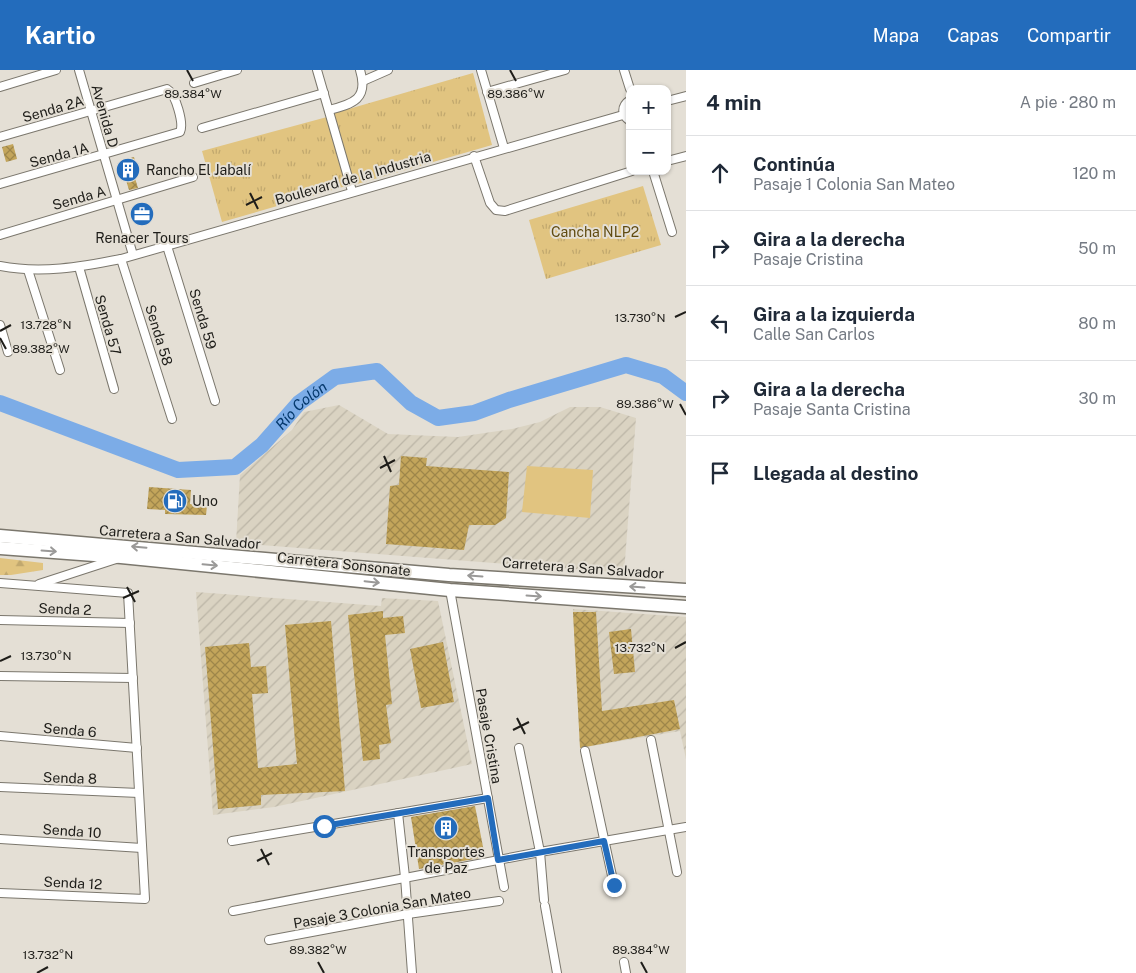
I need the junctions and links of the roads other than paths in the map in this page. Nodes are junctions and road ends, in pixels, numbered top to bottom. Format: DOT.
graph roads {
  1 [pos="56,70"];
  2 [pos="79,70"];
  3 [pos="237,70"];
  4 [pos="317,70"];
  5 [pos="360,70"];
  6 [pos="388,70"];
  7 [pos="481,70"];
  8 [pos="565,70"];
  9 [pos="624,70"];
  10 [pos="363,81"];
  11 [pos="194,83"];
  12 [pos="629,85"];
  13 [pos="0,87"];
  14 [pos="488,92"];
  15 [pos="324,93"];
  16 [pos="686,96"];
  17 [pos="671,100"];
  18 [pos="626,105"];
  19 [pos="329,110"];
  20 [pos="91,111"];
  21 [pos="623,115"];
  22 [pos="626,118"];
  23 [pos="202,128"];
  24 [pos="181,130"];
  25 [pos="0,137"];
  26 [pos="504,148"];
  27 [pos="104,156"];
  28 [pos="474,156"];
  29 [pos="686,156"];
  30 [pos="671,160"];
  31 [pos="626,173"];
  32 [pos="654,175"];
  33 [pos="193,177"];
  34 [pos="0,184"];
  35 [pos="352,191"];
  36 [pos="117,200"];
  37 [pos="672,232"];
  38 [pos="0,235"];
  39 [pos="167,246"];
  40 [pos="133,255"];
  41 [pos="121,259"];
  42 [pos="0,266"];
  43 [pos="79,267"];
  44 [pos="28,270"];
  45 [pos="0,325"];
  46 [pos="8,352"];
  47 [pos="60,370"];
  48 [pos="114,389"];
  49 [pos="215,401"];
  50 [pos="172,419"];
  51 [pos="0,536"];
  52 [pos="0,548"];
  53 [pos="122,557"];
  54 [pos="0,583"];
  55 [pos="32,586"];
  56 [pos="450,590"];
  57 [pos="686,590"];
  58 [pos="686,607"];
  59 [pos="0,620"];
  60 [pos="130,623"];
  61 [pos="0,676"];
  62 [pos="133,678"];
  63 [pos="0,736"];
  64 [pos="650,740"];
  65 [pos="137,748"];
  66 [pos="519,748"];
  67 [pos="585,751"];
  68 [pos="0,787"];
  69 [pos="139,793"];
  70 [pos="488,798"];
  71 [pos="398,813"];
  72 [pos="686,827"];
  73 [pos="669,831"];
  74 [pos="0,839"];
  75 [pos="604,841"];
  76 [pos="232,842"];
  77 [pos="142,848"];
  78 [pos="540,852"];
  79 [pos="498,860"];
  80 [pos="677,872"];
  81 [pos="406,877"];
  82 [pos="614,885"];
  83 [pos="504,887"];
  84 [pos="0,892"];
  85 [pos="499,901"];
  86 [pos="233,911"];
  87 [pos="408,914"];
  88 [pos="269,940"];
  89 [pos="624,962"];
  90 [pos="412,973"];
  91 [pos="557,973"];
  92 [pos="626,973"];
  1 -- 13 [label="street"];
  2 -- 20 [label="street, Avenida D"];
  3 -- 11 [label="street"];
  4 -- 15 [label="street"];
  5 -- 10 [label="street"];
  6 -- 10 [label="street"];
  7 -- 14 [label="street"];
  8 -- 14 [label="street"];
  9 -- 12 [label="street"];
  10 -- 19 [label="street"];
  14 -- 26 [label="street"];
  15 -- 19 [label="street"];
  15 -- 23 [label="street"];
  16 -- 17 [label="street"];
  18 -- 21 [label="street"];
  19 -- 35 [label="street"];
  20 -- 24 [label="street, Senda 2A"];
  20 -- 25 [label="street, Senda 2A"];
  20 -- 27 [label="street, Avenida D"];
  21 -- 22 [label="street"];
  21 -- 26 [label="street, Boulevard de la Industria"];
  24 -- 27 [label="street, Senda 1A"];
  26 -- 28 [label="street, Boulevard de la Industria"];
  27 -- 34 [label="street, Senda 1A"];
  27 -- 36 [label="street, Avenida D"];
  28 -- 31 [label="street"];
  28 -- 35 [label="street, Boulevard de la Industria"];
  29 -- 30 [label="street"];
  32 -- 37 [label="street"];
  33 -- 36 [label="street, Senda A"];
  35 -- 39 [label="street, Boulevard de la Industria"];
  36 -- 38 [label="street, Senda A"];
  36 -- 40 [label="street, Avenida D"];
  39 -- 40 [label="street, Boulevard de la Industria"];
  39 -- 49 [label="street, Senda 59"];
  40 -- 41 [label="street, Boulevard de la Industria"];
  41 -- 43 [label="street, Boulevard de la Industria"];
  41 -- 50 [label="street, Senda 58"];
  42 -- 44 [label="street, Boulevard de la Industria"];
  43 -- 44 [label="street, Boulevard de la Industria"];
  43 -- 48 [label="street, Senda 57"];
  44 -- 47 [label="street"];
  45 -- 46 [label="street"];
  57 -- 51 [label="highway, Carretera a San Salvador, one-way"];
  52 -- 53 [label="highway, Carretera Sonsonate, one-way"];
  53 -- 55 [label="street"];
  53 -- 56 [label="highway, Carretera Sonsonate, one-way"];
  54 -- 55 [label="street"];
  55 -- 60 [label="street"];
  56 -- 58 [label="highway, Carretera Sonsonate, one-way"];
  56 -- 70 [label="street, Pasaje Cristina"];
  59 -- 60 [label="street, Senda 2"];
  60 -- 62 [label="street"];
  61 -- 62 [label="street"];
  62 -- 65 [label="street"];
  63 -- 65 [label="street, Senda 6"];
  64 -- 73 [label="street"];
  65 -- 69 [label="street"];
  66 -- 78 [label="street"];
  67 -- 75 [label="street"];
  68 -- 69 [label="street, Senda 8"];
  69 -- 77 [label="street"];
  70 -- 71 [label="street"];
  70 -- 79 [label="street, Pasaje Cristina"];
  71 -- 76 [label="street"];
  71 -- 81 [label="street"];
  72 -- 73 [label="street"];
  73 -- 75 [label="street"];
  73 -- 80 [label="street"];
  74 -- 77 [label="street, Senda 10"];
  75 -- 78 [label="street"];
  75 -- 82 [label="street"];
  77 -- 84 [label="street, Senda 12"];
  78 -- 79 [label="street"];
  78 -- 91 [label="street"];
  79 -- 81 [label="street"];
  79 -- 83 [label="street, Pasaje Cristina"];
  81 -- 86 [label="street"];
  81 -- 87 [label="street"];
  85 -- 87 [label="street, Pasaje 3 Colonia San Mateo"];
  87 -- 88 [label="street, Pasaje 3 Colonia San Mateo"];
  87 -- 90 [label="street"];
  89 -- 92 [label="street"];
}
